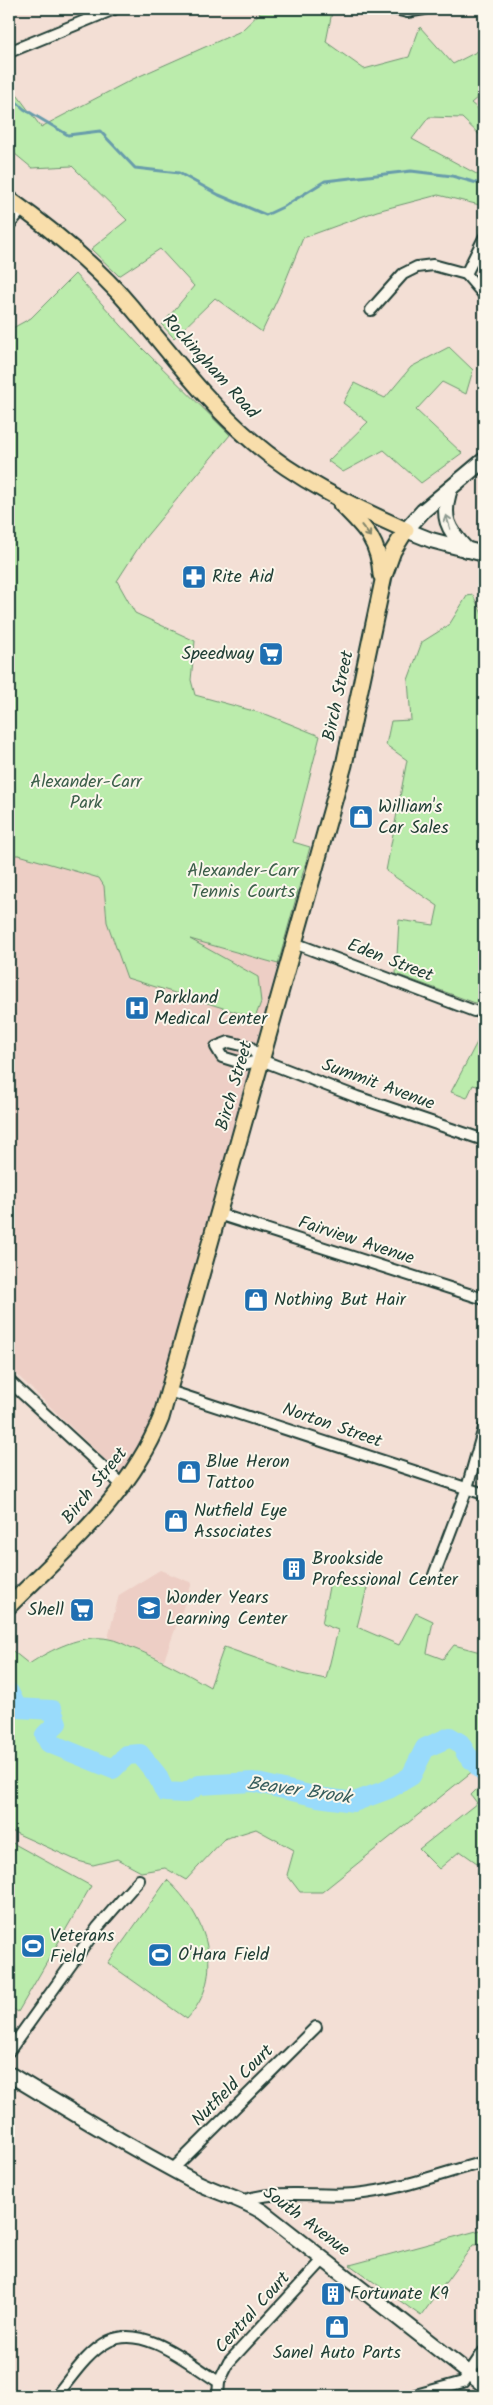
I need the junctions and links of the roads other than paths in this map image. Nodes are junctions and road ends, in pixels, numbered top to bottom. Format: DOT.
graph roads {
  1 [pos="114,9"];
  2 [pos="395,9"];
  3 [pos="424,9"];
  4 [pos="9,52"];
  5 [pos="9,199"];
  6 [pos="22,209"];
  7 [pos="9,225"];
  8 [pos="484,238"];
  9 [pos="466,274"];
  10 [pos="484,294"];
  11 [pos="372,310"];
  12 [pos="484,460"];
  13 [pos="450,488"];
  14 [pos="333,496"];
  15 [pos="406,530"];
  16 [pos="467,550"];
  17 [pos="484,554"];
  18 [pos="381,586"];
  19 [pos="294,942"];
  20 [pos="474,1011"];
  21 [pos="261,1060"];
  22 [pos="484,1140"];
  23 [pos="218,1214"];
  24 [pos="484,1299"];
  25 [pos="9,1381"];
  26 [pos="169,1391"];
  27 [pos="484,1428"];
  28 [pos="123,1486"];
  29 [pos="467,1488"];
  30 [pos="484,1494"];
  31 [pos="434,1575"];
  32 [pos="9,1606"];
  33 [pos="139,1880"];
  34 [pos="316,2027"];
  35 [pos="9,2050"];
  36 [pos="9,2074"];
  37 [pos="484,2162"];
  38 [pos="174,2169"];
  39 [pos="245,2200"];
  40 [pos="324,2259"];
  41 [pos="484,2351"];
  42 [pos="470,2373"];
  43 [pos="219,2382"];
  44 [pos="484,2385"];
  45 [pos="56,2396"];
  46 [pos="218,2396"];
  47 [pos="412,2396"];
  1 -- 4 [label="street"];
  2 -- 3 [label="street"];
  5 -- 6 [label="main road, Rockingham Road"];
  6 -- 7 [label="street"];
  6 -- 14 [label="main road, Rockingham Road"];
  8 -- 9 [label="street"];
  9 -- 10 [label="street"];
  9 -- 11 [label="street"];
  12 -- 13 [label="street"];
  13 -- 15 [label="street"];
  16 -- 13 [label="street, one-way"];
  14 -- 15 [label="main road, Rockingham Road"];
  14 -- 18 [label="main road, one-way"];
  15 -- 16 [label="street"];
  15 -- 18 [label="main road, Birch Street"];
  16 -- 17 [label="street"];
  18 -- 19 [label="main road, Birch Street"];
  19 -- 20 [label="street, Eden Street"];
  19 -- 21 [label="main road, Birch Street"];
  21 -- 22 [label="street, Summit Avenue"];
  21 -- 23 [label="main road, Birch Street"];
  23 -- 24 [label="street, Fairview Avenue"];
  23 -- 26 [label="main road, Birch Street"];
  25 -- 28 [label="street"];
  26 -- 28 [label="main road, Birch Street"];
  26 -- 29 [label="street, Norton Street"];
  27 -- 29 [label="street"];
  28 -- 32 [label="main road, Birch Street"];
  29 -- 30 [label="street, Norton Street"];
  29 -- 31 [label="street"];
  33 -- 35 [label="street"];
  34 -- 38 [label="street, Nutfield Court"];
  36 -- 38 [label="street, South Avenue"];
  37 -- 39 [label="street"];
  38 -- 39 [label="street, South Avenue"];
  39 -- 40 [label="street, South Avenue"];
  40 -- 42 [label="street, South Avenue"];
  40 -- 43 [label="street, Central Court"];
  41 -- 42 [label="street"];
  42 -- 44 [label="street, South Avenue"];
  42 -- 47 [label="street"];
  43 -- 45 [label="street"];
  43 -- 46 [label="street, Central Court"];
}
